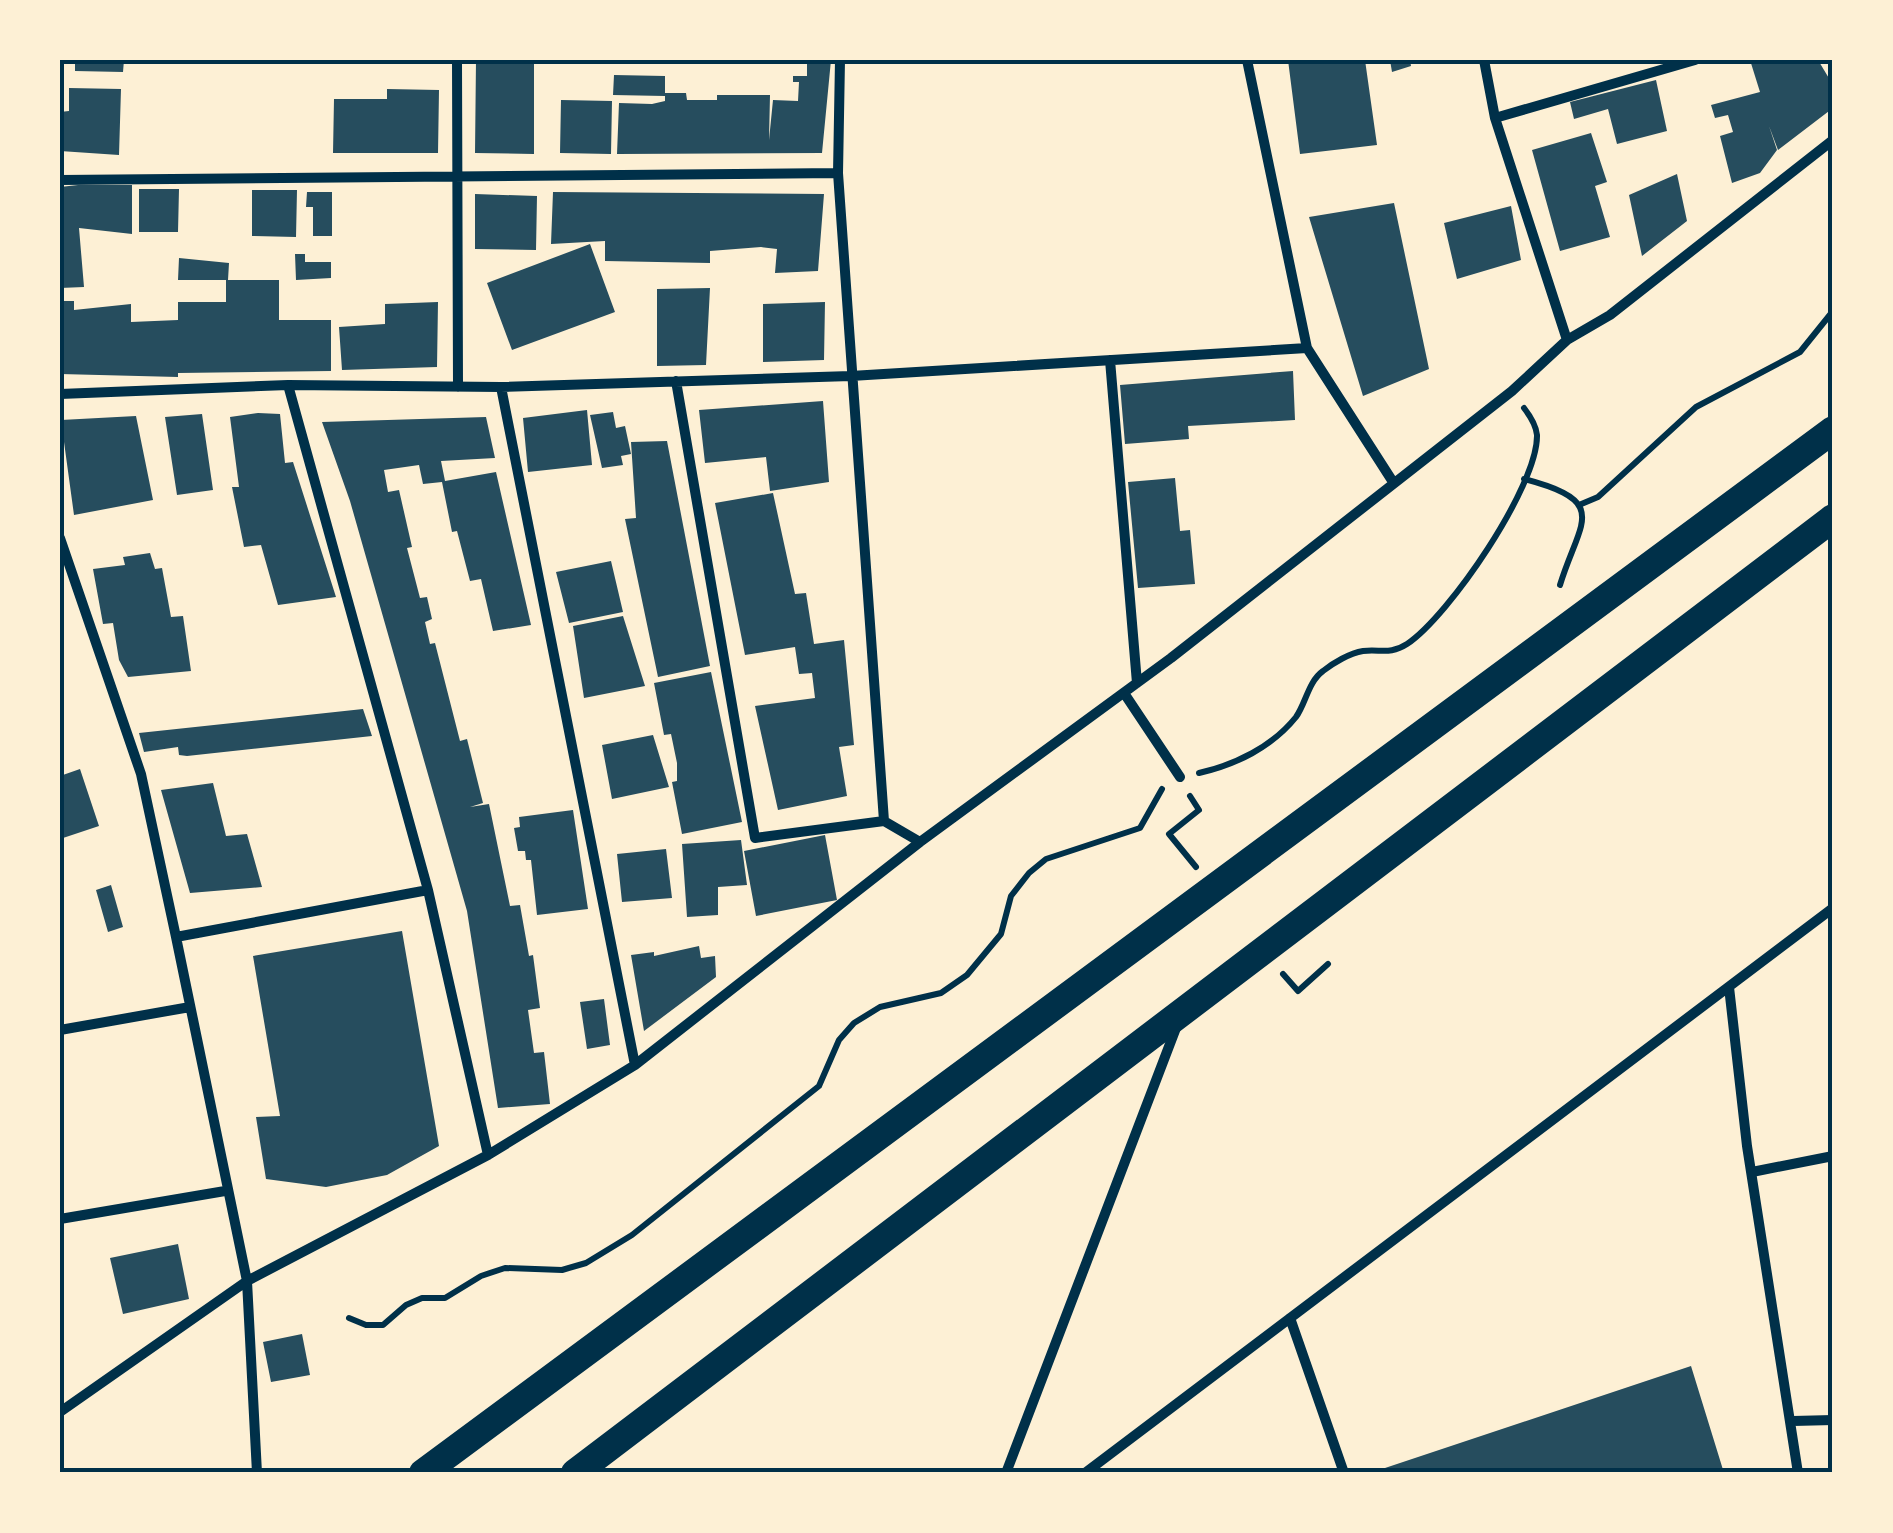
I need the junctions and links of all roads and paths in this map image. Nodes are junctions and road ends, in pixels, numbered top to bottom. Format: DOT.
graph roads {
  1 [pos="457,60"];
  2 [pos="840,60"];
  3 [pos="1248,60"];
  4 [pos="1484,60"];
  5 [pos="1694,60"];
  6 [pos="1495,118"];
  7 [pos="1833,140"];
  8 [pos="838,173"];
  9 [pos="60,180"];
  10 [pos="456,180"];
  11 [pos="1833,311"];
  12 [pos="1567,340"];
  13 [pos="1307,348"];
  14 [pos="1110,360"];
  15 [pos="851,376"];
  16 [pos="676,381"];
  17 [pos="288,385"];
  18 [pos="458,387"];
  19 [pos="501,387"];
  20 [pos="1512,391"];
  21 [pos="60,394"];
  22 [pos="1833,430"];
  23 [pos="1524,479"];
  24 [pos="1394,482"];
  25 [pos="1579,504"];
  26 [pos="1833,518"];
  27 [pos="60,538"];
  28 [pos="1560,585"];
  29 [pos="1137,683"];
  30 [pos="1124,692"];
  31 [pos="1180,777"];
  32 [pos="1198,810"];
  33 [pos="884,821"];
  34 [pos="1169,834"];
  35 [pos="920,842"];
  36 [pos="428,890"];
  37 [pos="1833,908"];
  38 [pos="176,937"];
  39 [pos="1328,964"];
  40 [pos="1729,987"];
  41 [pos="1298,991"];
  42 [pos="190,1007"];
  43 [pos="1180,1018"];
  44 [pos="60,1030"];
  45 [pos="635,1065"];
  46 [pos="488,1154"];
  47 [pos="1833,1156"];
  48 [pos="1752,1172"];
  49 [pos="225,1191"];
  50 [pos="60,1219"];
  51 [pos="246,1281"];
  52 [pos="349,1318"];
  53 [pos="1290,1318"];
  54 [pos="60,1412"];
  55 [pos="1833,1420"];
  56 [pos="1794,1422"];
  57 [pos="257,1473"];
  58 [pos="423,1473"];
  59 [pos="575,1473"];
  60 [pos="1006,1473"];
  61 [pos="1085,1473"];
  62 [pos="1344,1473"];
  63 [pos="1798,1473"];
  1 -- 10 [label="street"];
  2 -- 8 [label="street"];
  3 -- 13 [label="street"];
  4 -- 6 [label="street"];
  5 -- 6 [label="street"];
  6 -- 12 [label="street"];
  7 -- 12 [label="street"];
  8 -- 10 [label="street"];
  8 -- 15 [label="street"];
  9 -- 10 [label="street"];
  10 -- 18 [label="street"];
  11 -- 25 [label="path"];
  12 -- 20 [label="street"];
  13 -- 14 [label="street"];
  13 -- 24 [label="street"];
  14 -- 15 [label="street"];
  14 -- 29 [label="street"];
  15 -- 16 [label="street"];
  15 -- 33 [label="street"];
  16 -- 19 [label="street"];
  16 -- 33 [label="street"];
  17 -- 18 [label="street"];
  17 -- 21 [label="street"];
  17 -- 36 [label="street"];
  18 -- 19 [label="street"];
  19 -- 45 [label="street"];
  20 -- 23 [label="path"];
  20 -- 24 [label="street"];
  22 -- 58 [label="highway"];
  23 -- 25 [label="path"];
  23 -- 31 [label="path"];
  24 -- 29 [label="street"];
  25 -- 28 [label="path"];
  26 -- 43 [label="highway"];
  27 -- 38 [label="street"];
  29 -- 30 [label="street"];
  30 -- 31 [label="street"];
  30 -- 35 [label="street"];
  31 -- 52 [label="path"];
  32 -- 34 [label="path"];
  33 -- 35 [label="street"];
  35 -- 45 [label="street"];
  36 -- 38 [label="street"];
  36 -- 46 [label="street"];
  37 -- 40 [label="street"];
  38 -- 42 [label="street"];
  39 -- 41 [label="path"];
  40 -- 48 [label="street"];
  40 -- 53 [label="street"];
  42 -- 44 [label="street"];
  42 -- 49 [label="street"];
  43 -- 59 [label="highway"];
  43 -- 60 [label="street"];
  45 -- 46 [label="street"];
  46 -- 51 [label="street"];
  47 -- 48 [label="street"];
  48 -- 56 [label="street"];
  49 -- 50 [label="street"];
  49 -- 51 [label="street"];
  51 -- 54 [label="street"];
  51 -- 57 [label="street"];
  53 -- 61 [label="street"];
  53 -- 62 [label="street"];
  55 -- 56 [label="street"];
  56 -- 63 [label="street"];
}
